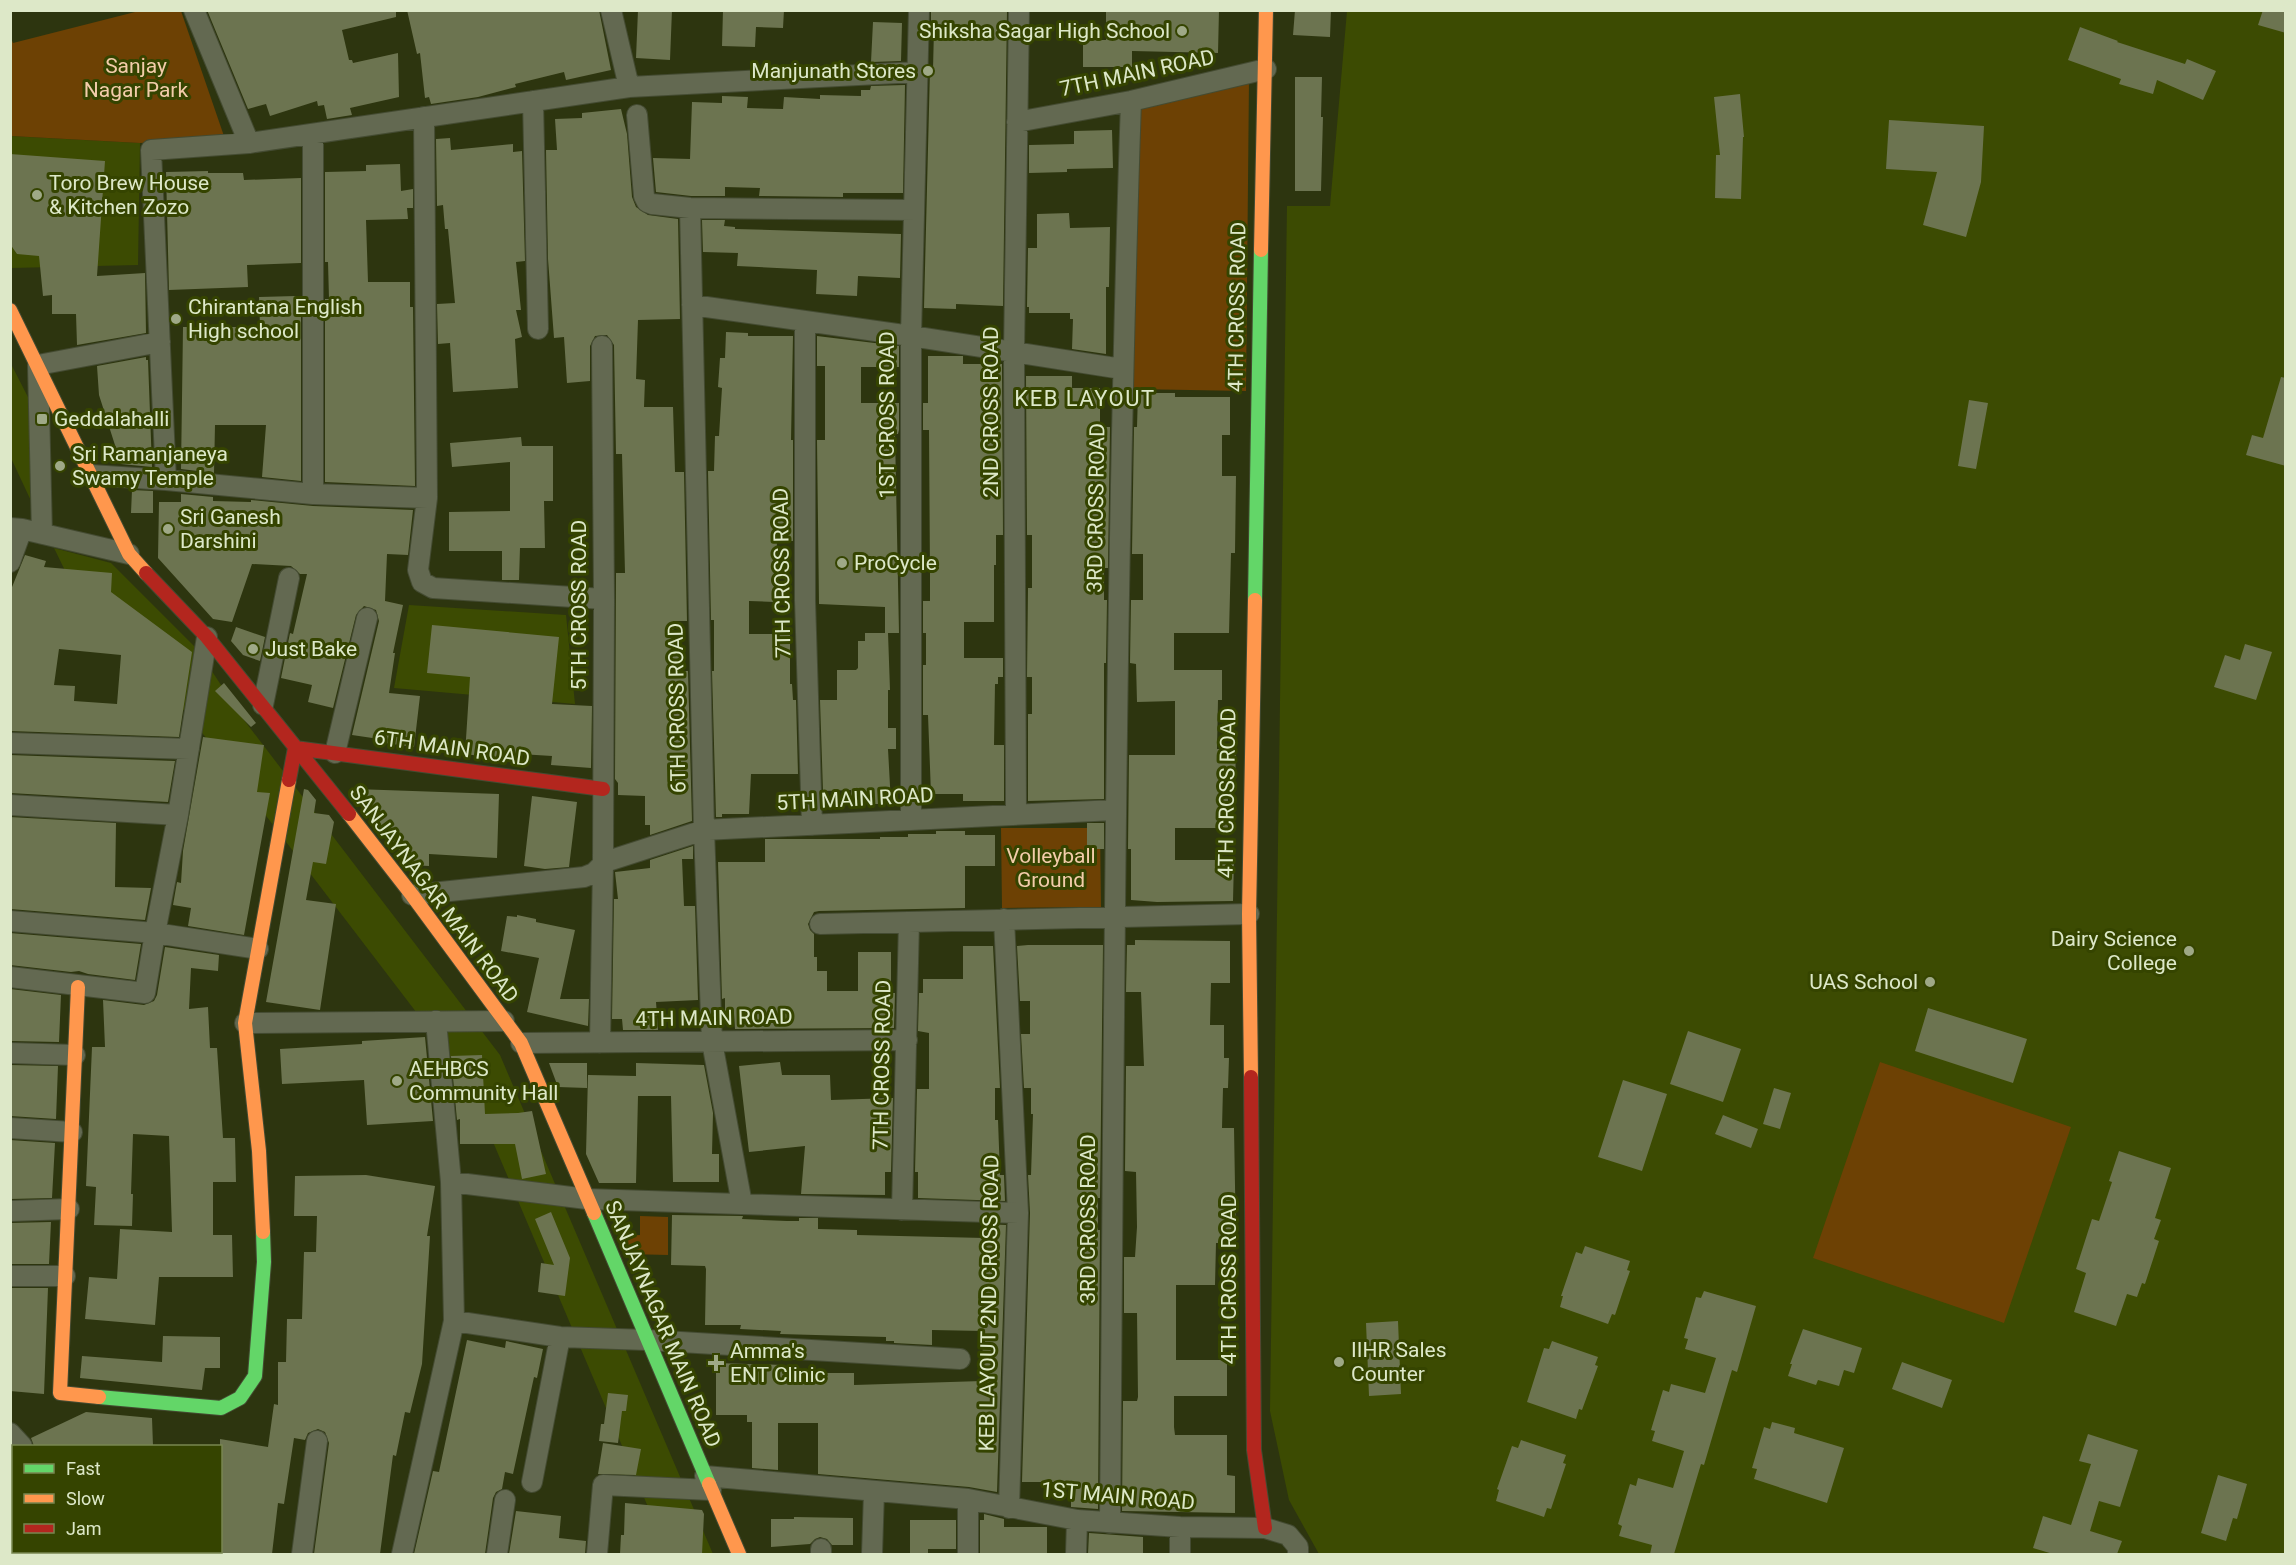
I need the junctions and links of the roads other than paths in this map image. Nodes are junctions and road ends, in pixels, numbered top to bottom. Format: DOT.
graph roads {
  1 [pos="194,10"];
  2 [pos="611,10"];
  3 [pos="919,10"];
  4 [pos="1019,10"];
  5 [pos="1266,10"];
  6 [pos="1266,69"];
  7 [pos="918,72"];
  8 [pos="629,87"];
  9 [pos="533,101"];
  10 [pos="1131,101"];
  11 [pos="637,115"];
  12 [pos="424,117"];
  13 [pos="1017,122"];
  14 [pos="313,134"];
  15 [pos="249,143"];
  16 [pos="690,208"];
  17 [pos="914,210"];
  18 [pos="692,305"];
  19 [pos="10,310"];
  20 [pos="805,321"];
  21 [pos="538,329"];
  22 [pos="911,336"];
  23 [pos="160,342"];
  24 [pos="602,346"];
  25 [pos="1014,353"];
  26 [pos="38,366"];
  27 [pos="1122,369"];
  28 [pos="91,475"];
  29 [pos="166,480"];
  30 [pos="313,494"];
  31 [pos="428,498"];
  32 [pos="16,529"];
  33 [pos="42,534"];
  34 [pos="129,554"];
  35 [pos="10,562"];
  36 [pos="289,578"];
  37 [pos="604,599"];
  38 [pos="367,618"];
  39 [pos="207,637"];
  40 [pos="263,705"];
  41 [pos="10,743"];
  42 [pos="295,748"];
  43 [pos="189,749"];
  44 [pos="334,753"];
  45 [pos="603,789"];
  46 [pos="10,806"];
  47 [pos="1115,810"];
  48 [pos="1016,814"];
  49 [pos="178,815"];
  50 [pos="911,820"];
  51 [pos="812,825"];
  52 [pos="704,830"];
  53 [pos="598,868"];
  54 [pos="412,895"];
  55 [pos="1249,914"];
  56 [pos="1115,916"];
  57 [pos="1004,919"];
  58 [pos="10,921"];
  59 [pos="909,922"];
  60 [pos="820,924"];
  61 [pos="155,933"];
  62 [pos="258,949"];
  63 [pos="10,977"];
  64 [pos="78,987"];
  65 [pos="436,1021"];
  66 [pos="504,1021"];
  67 [pos="245,1023"];
  68 [pos="907,1040"];
  69 [pos="712,1042"];
  70 [pos="521,1043"];
  71 [pos="600,1043"];
  72 [pos="10,1053"];
  73 [pos="75,1055"];
  74 [pos="10,1128"];
  75 [pos="72,1132"];
  76 [pos="451,1182"];
  77 [pos="587,1199"];
  78 [pos="742,1204"];
  79 [pos="69,1209"];
  80 [pos="902,1210"];
  81 [pos="10,1211"];
  82 [pos="1018,1213"];
  83 [pos="10,1276"];
  84 [pos="65,1276"];
  85 [pos="454,1322"];
  86 [pos="560,1337"];
  87 [pos="647,1340"];
  88 [pos="960,1359"];
  89 [pos="10,1432"];
  90 [pos="317,1441"];
  91 [pos="21,1445"];
  92 [pos="532,1482"];
  93 [pos="708,1483"];
  94 [pos="874,1492"];
  95 [pos="968,1498"];
  96 [pos="505,1500"];
  97 [pos="1009,1508"];
  98 [pos="1077,1521"];
  99 [pos="1110,1522"];
  100 [pos="1180,1527"];
  101 [pos="1265,1528"];
  102 [pos="302,1554"];
  103 [pos="402,1554"];
  104 [pos="497,1554"];
  105 [pos="597,1554"];
  106 [pos="739,1554"];
  107 [pos="872,1554"];
  108 [pos="968,1554"];
  109 [pos="1076,1554"];
  110 [pos="1180,1554"];
  111 [pos="1298,1554"];
  1 -- 15 [label="street"];
  2 -- 8 [label="street"];
  3 -- 7 [label="street, 1ST CROSS ROAD"];
  4 -- 13 [label="street, 2ND CROSS ROAD"];
  5 -- 6 [label="street, 4TH CROSS ROAD"];
  6 -- 10 [label="street, 7TH MAIN ROAD"];
  6 -- 55 [label="street, 4TH CROSS ROAD"];
  7 -- 8 [label="street"];
  7 -- 17 [label="street, 1ST CROSS ROAD"];
  8 -- 9 [label="street"];
  9 -- 12 [label="street"];
  9 -- 21 [label="street"];
  10 -- 13 [label="street, 7TH MAIN ROAD"];
  10 -- 27 [label="street, 3RD CROSS ROAD"];
  11 -- 16 [label="street"];
  12 -- 14 [label="street"];
  12 -- 31 [label="street"];
  13 -- 25 [label="street, 2ND CROSS ROAD"];
  14 -- 15 [label="street"];
  14 -- 30 [label="street"];
  15 -- 23 [label="street"];
  16 -- 17 [label="street"];
  16 -- 18 [label="street, 6TH CROSS ROAD"];
  17 -- 22 [label="street, 1ST CROSS ROAD"];
  18 -- 20 [label="street"];
  18 -- 52 [label="street, 6TH CROSS ROAD"];
  19 -- 26 [label="street, SANJAYNAGAR MAIN ROAD"];
  20 -- 22 [label="street"];
  20 -- 51 [label="street, 7TH CROSS ROAD"];
  22 -- 25 [label="street"];
  22 -- 50 [label="street, 1ST CROSS ROAD"];
  23 -- 26 [label="street"];
  23 -- 29 [label="street"];
  24 -- 37 [label="street, 5TH CROSS ROAD"];
  25 -- 27 [label="street"];
  25 -- 48 [label="street, 2ND CROSS ROAD"];
  26 -- 28 [label="street, SANJAYNAGAR MAIN ROAD"];
  26 -- 33 [label="street"];
  27 -- 47 [label="street, 3RD CROSS ROAD"];
  28 -- 29 [label="street"];
  28 -- 34 [label="street, SANJAYNAGAR MAIN ROAD"];
  29 -- 30 [label="street"];
  30 -- 31 [label="street"];
  31 -- 37 [label="street"];
  32 -- 33 [label="street"];
  32 -- 35 [label="street"];
  33 -- 34 [label="street"];
  34 -- 39 [label="street, SANJAYNAGAR MAIN ROAD"];
  36 -- 40 [label="street"];
  37 -- 45 [label="street, 5TH CROSS ROAD"];
  38 -- 44 [label="street"];
  39 -- 40 [label="street, SANJAYNAGAR MAIN ROAD"];
  39 -- 43 [label="street"];
  40 -- 42 [label="street, SANJAYNAGAR MAIN ROAD"];
  41 -- 43 [label="street"];
  42 -- 44 [label="street, 6TH MAIN ROAD"];
  42 -- 54 [label="street, SANJAYNAGAR MAIN ROAD"];
  42 -- 62 [label="street"];
  43 -- 49 [label="street"];
  44 -- 45 [label="street, 6TH MAIN ROAD"];
  45 -- 53 [label="street, 5TH CROSS ROAD"];
  46 -- 49 [label="street"];
  47 -- 48 [label="street, 5TH MAIN ROAD"];
  47 -- 56 [label="street, 3RD CROSS ROAD"];
  48 -- 50 [label="street, 5TH MAIN ROAD"];
  49 -- 61 [label="street"];
  50 -- 51 [label="street, 5TH MAIN ROAD"];
  51 -- 52 [label="street, 5TH MAIN ROAD"];
  52 -- 53 [label="street, 5TH MAIN ROAD"];
  52 -- 69 [label="street, 6TH CROSS ROAD"];
  53 -- 54 [label="street, 5TH MAIN ROAD"];
  53 -- 71 [label="street, 5TH CROSS ROAD"];
  54 -- 66 [label="street, SANJAYNAGAR MAIN ROAD"];
  55 -- 56 [label="street"];
  55 -- 101 [label="street, 4TH CROSS ROAD"];
  56 -- 57 [label="street"];
  56 -- 99 [label="street, 3RD CROSS ROAD"];
  57 -- 59 [label="street"];
  57 -- 82 [label="street, KEB LAYOUT 2ND CROSS ROAD"];
  58 -- 61 [label="street"];
  59 -- 60 [label="street"];
  59 -- 68 [label="street, 7TH CROSS ROAD"];
  61 -- 62 [label="street"];
  61 -- 64 [label="street"];
  62 -- 67 [label="street"];
  63 -- 64 [label="street"];
  64 -- 73 [label="street"];
  65 -- 66 [label="street"];
  65 -- 67 [label="street"];
  65 -- 76 [label="street"];
  66 -- 70 [label="street, SANJAYNAGAR MAIN ROAD"];
  67 -- 84 [label="street"];
  68 -- 69 [label="street, 4TH MAIN ROAD"];
  68 -- 80 [label="street, 7TH CROSS ROAD"];
  69 -- 71 [label="street, 4TH MAIN ROAD"];
  69 -- 78 [label="street, 6TH CROSS ROAD"];
  70 -- 71 [label="street, 4TH MAIN ROAD"];
  70 -- 77 [label="street, SANJAYNAGAR MAIN ROAD"];
  72 -- 73 [label="street"];
  73 -- 75 [label="street"];
  74 -- 75 [label="street"];
  75 -- 79 [label="street"];
  76 -- 77 [label="street"];
  76 -- 85 [label="street"];
  77 -- 78 [label="street"];
  77 -- 87 [label="street, SANJAYNAGAR MAIN ROAD"];
  78 -- 80 [label="street"];
  79 -- 81 [label="street"];
  79 -- 84 [label="street"];
  80 -- 82 [label="street"];
  82 -- 97 [label="street, KEB LAYOUT 2ND CROSS ROAD"];
  83 -- 84 [label="street"];
  85 -- 86 [label="street"];
  85 -- 103 [label="street"];
  86 -- 87 [label="street"];
  86 -- 92 [label="street"];
  87 -- 88 [label="street"];
  87 -- 93 [label="street, SANJAYNAGAR MAIN ROAD"];
  89 -- 91 [label="street"];
  90 -- 102 [label="street"];
  93 -- 94 [label="street, 1ST MAIN ROAD"];
  93 -- 105 [label="street, 1ST MAIN ROAD"];
  93 -- 106 [label="street, SANJAYNAGAR MAIN ROAD"];
  94 -- 95 [label="street, 1ST MAIN ROAD"];
  94 -- 107 [label="street"];
  95 -- 97 [label="street, 1ST MAIN ROAD"];
  95 -- 108 [label="street"];
  96 -- 104 [label="street"];
  97 -- 98 [label="street, 1ST MAIN ROAD"];
  98 -- 99 [label="street, 1ST MAIN ROAD"];
  98 -- 109 [label="street"];
  99 -- 100 [label="street, 1ST MAIN ROAD"];
  100 -- 101 [label="street, 1ST MAIN ROAD"];
  100 -- 110 [label="street"];
  101 -- 111 [label="street"];
}
